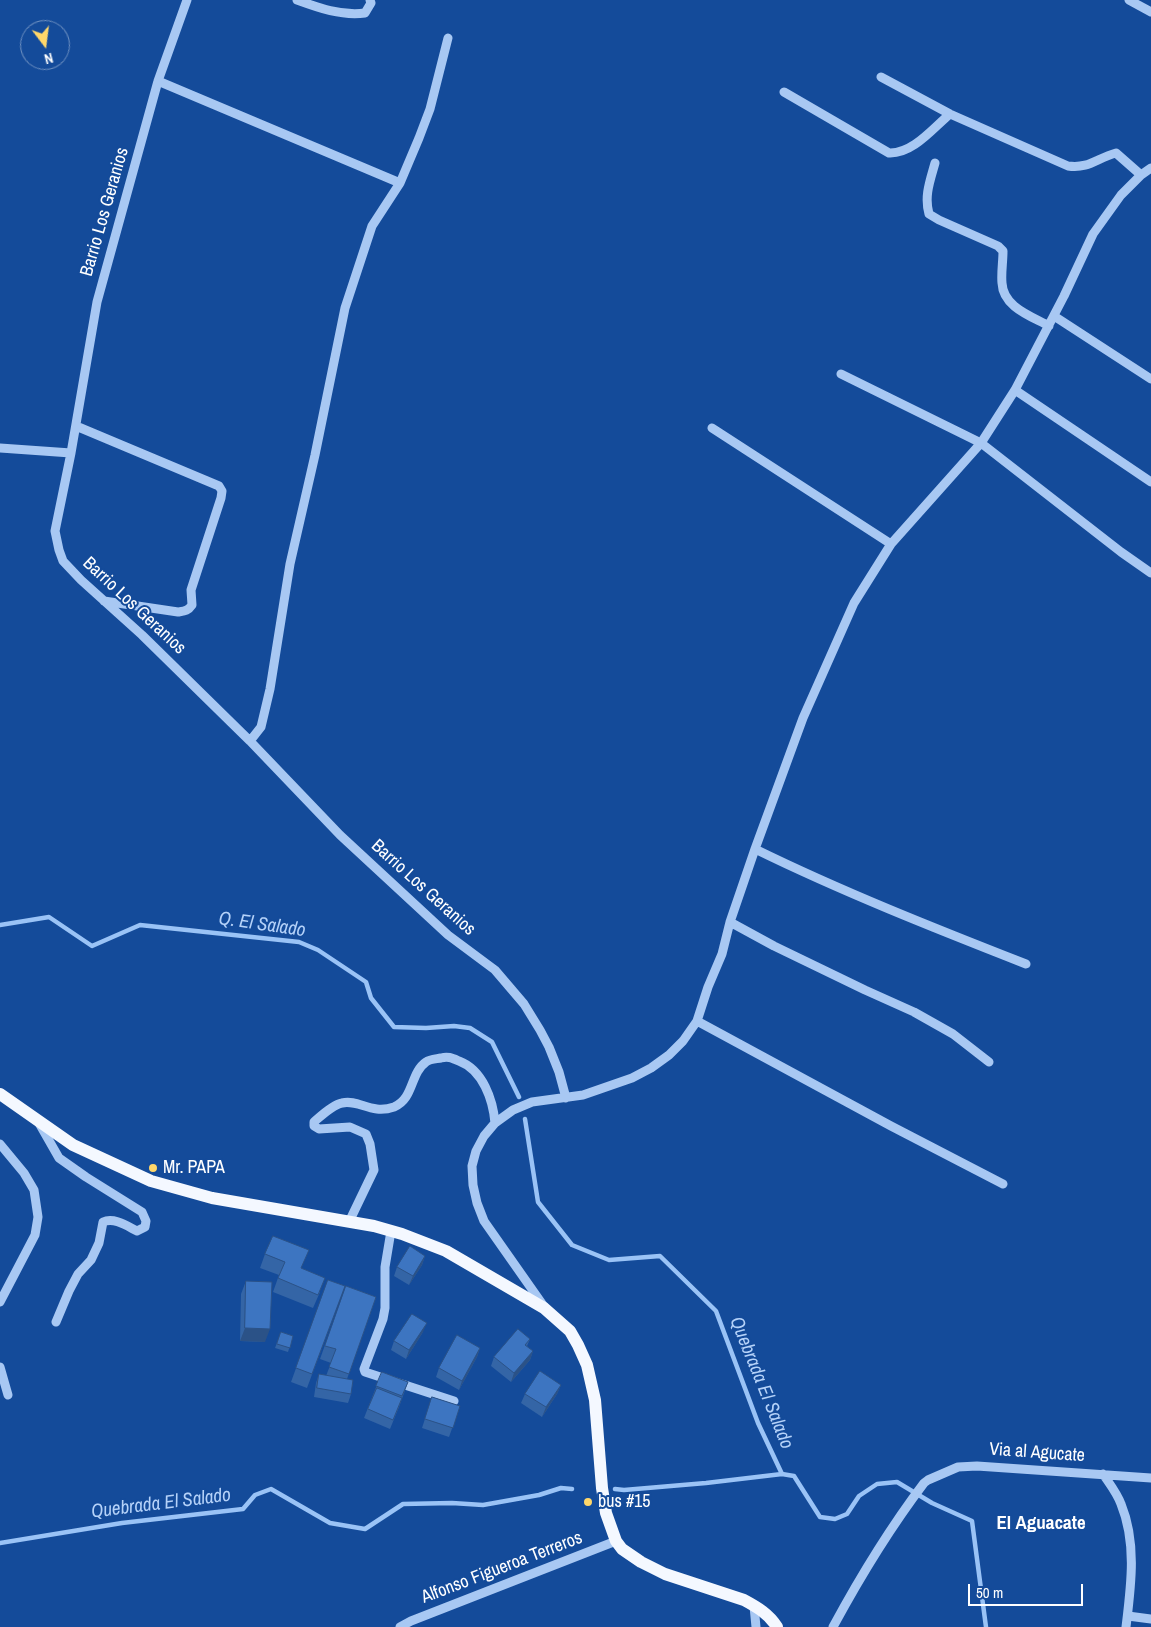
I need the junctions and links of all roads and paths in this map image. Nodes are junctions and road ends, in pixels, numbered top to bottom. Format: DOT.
graph roads {
  1 [pos="187,0"];
  2 [pos="297,0"];
  3 [pos="370,0"];
  4 [pos="1129,0"];
  5 [pos="1151,12"];
  6 [pos="448,38"];
  7 [pos="881,77"];
  8 [pos="158,81"];
  9 [pos="784,92"];
  10 [pos="950,114"];
  11 [pos="935,163"];
  12 [pos="1151,168"];
  13 [pos="1141,174"];
  14 [pos="400,183"];
  15 [pos="1054,316"];
  16 [pos="1049,326"];
  17 [pos="841,374"];
  18 [pos="1151,379"];
  19 [pos="1015,390"];
  20 [pos="76,426"];
  21 [pos="712,428"];
  22 [pos="981,443"];
  23 [pos="0,448"];
  24 [pos="71,453"];
  25 [pos="1151,482"];
  26 [pos="891,544"];
  27 [pos="1151,574"];
  28 [pos="104,601"];
  29 [pos="250,740"];
  30 [pos="755,848"];
  31 [pos="730,922"];
  32 [pos="1026,964"];
  33 [pos="697,1021"];
  34 [pos="989,1062"];
  35 [pos="0,1094"];
  36 [pos="566,1098"];
  37 [pos="38,1120"];
  38 [pos="495,1123"];
  39 [pos="0,1144"];
  40 [pos="1003,1184"];
  41 [pos="349,1222"];
  42 [pos="391,1231"];
  43 [pos="0,1302"];
  44 [pos="544,1308"];
  45 [pos="56,1322"];
  46 [pos="0,1367"];
  47 [pos="8,1395"];
  48 [pos="454,1401"];
  49 [pos="1103,1474"];
  50 [pos="1151,1478"];
  51 [pos="616,1542"];
  52 [pos="754,1606"];
  53 [pos="1128,1616"];
  54 [pos="1151,1618"];
  55 [pos="400,1627"];
  56 [pos="756,1627"];
  57 [pos="777,1627"];
  58 [pos="833,1627"];
  59 [pos="1126,1627"];
  1 -- 8 [label="street, Barrio Los Geranios"];
  2 -- 3 [label="street"];
  4 -- 5 [label="street"];
  6 -- 14 [label="street"];
  7 -- 10 [label="street"];
  8 -- 14 [label="street"];
  8 -- 20 [label="street, Barrio Los Geranios"];
  9 -- 10 [label="street"];
  10 -- 13 [label="street"];
  11 -- 16 [label="street"];
  12 -- 13 [label="street"];
  13 -- 15 [label="street"];
  14 -- 29 [label="street"];
  15 -- 16 [label="street"];
  15 -- 18 [label="street"];
  16 -- 19 [label="street"];
  17 -- 22 [label="street"];
  19 -- 22 [label="street"];
  19 -- 25 [label="street"];
  20 -- 24 [label="street, Barrio Los Geranios"];
  20 -- 28 [label="street"];
  21 -- 26 [label="street"];
  22 -- 26 [label="street"];
  22 -- 27 [label="street"];
  23 -- 24 [label="street"];
  24 -- 28 [label="street, Barrio Los Geranios"];
  26 -- 30 [label="street"];
  28 -- 29 [label="street, Barrio Los Geranios"];
  29 -- 36 [label="street, Barrio Los Geranios"];
  30 -- 31 [label="street"];
  30 -- 32 [label="street"];
  31 -- 33 [label="street"];
  31 -- 34 [label="street"];
  33 -- 36 [label="street"];
  33 -- 40 [label="street"];
  35 -- 37 [label="main road"];
  36 -- 38 [label="street"];
  37 -- 41 [label="main road"];
  37 -- 45 [label="street"];
  38 -- 41 [label="street"];
  38 -- 44 [label="street"];
  39 -- 43 [label="street"];
  41 -- 42 [label="main road"];
  42 -- 44 [label="main road"];
  42 -- 48 [label="street"];
  44 -- 51 [label="main road"];
  46 -- 47 [label="street"];
  49 -- 50 [label="street, Via al Agucate"];
  49 -- 53 [label="street"];
  49 -- 58 [label="street, Via al Agucate"];
  51 -- 52 [label="main road"];
  51 -- 55 [label="street, Alfonso Figueroa Terreros"];
  52 -- 56 [label="street"];
  52 -- 57 [label="main road"];
  53 -- 54 [label="street"];
  53 -- 59 [label="street"];
}
